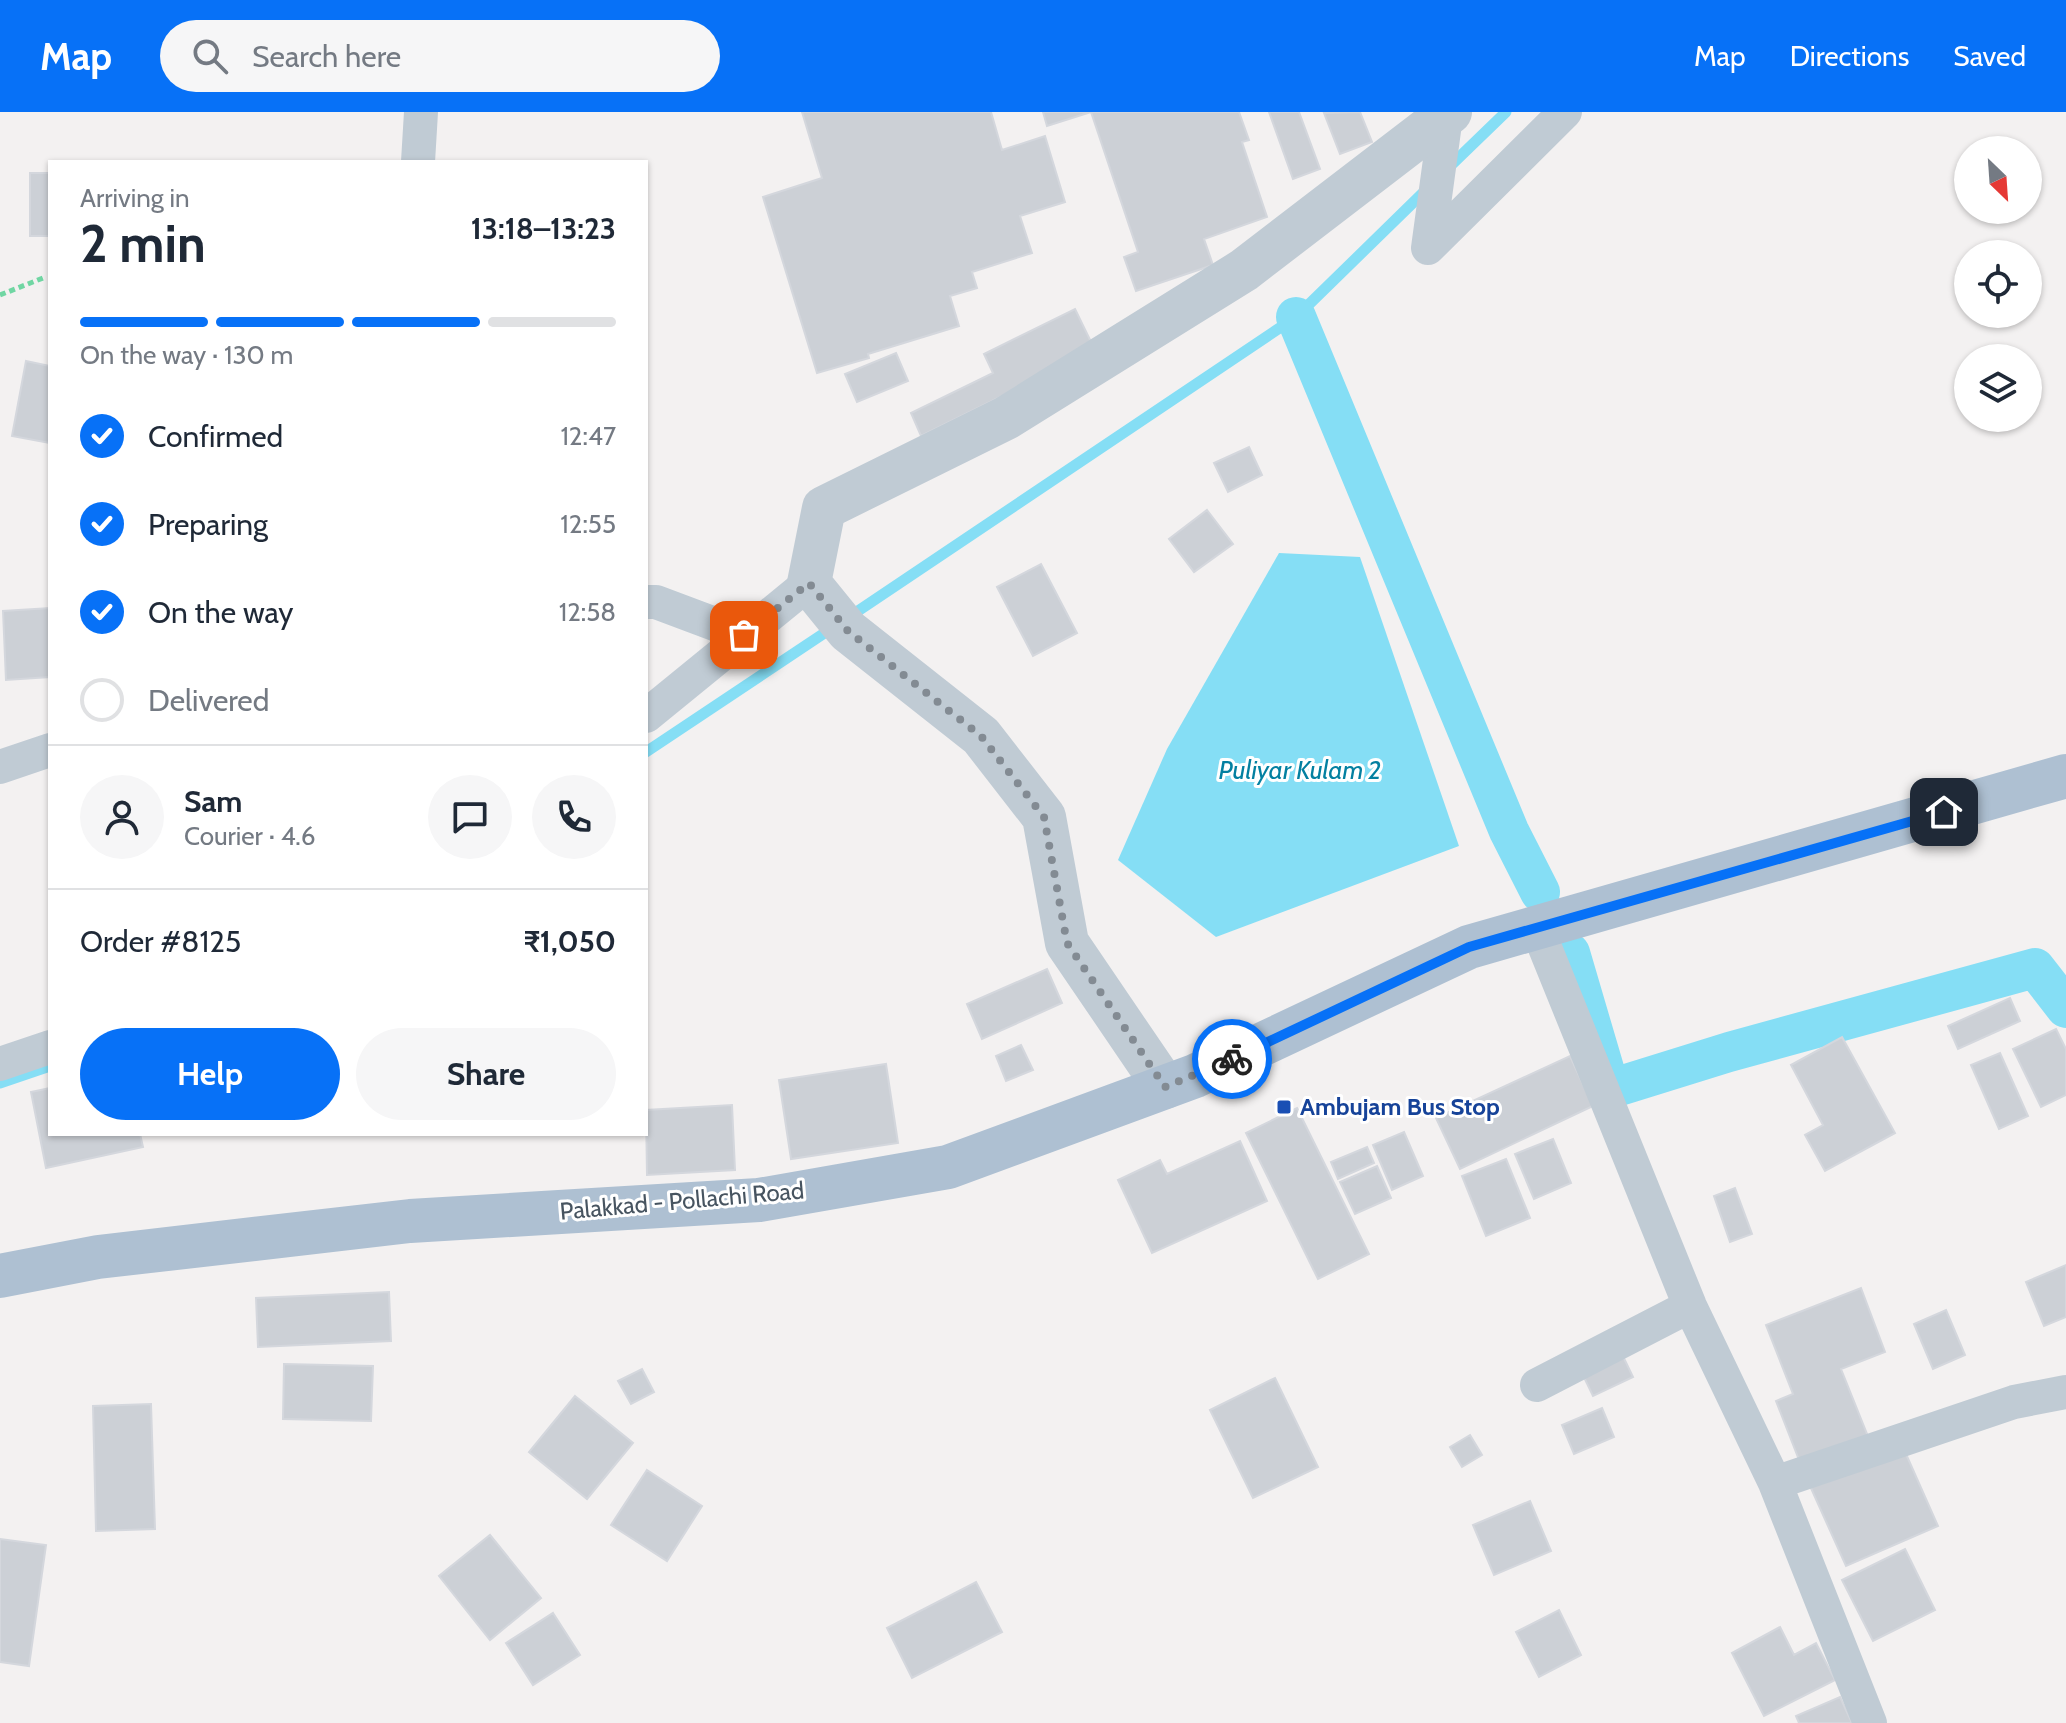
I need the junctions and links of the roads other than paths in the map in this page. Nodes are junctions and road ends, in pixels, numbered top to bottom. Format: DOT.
graph roads {
  1 [pos="421,112"];
  2 [pos="1565,112"];
  3 [pos="1448,114"];
  4 [pos="418,160"];
  5 [pos="809,583"];
  6 [pos="648,602"];
  7 [pos="744,635"];
  8 [pos="648,714"];
  9 [pos="48,751"];
  10 [pos="0,767"];
  11 [pos="2066,776"];
  12 [pos="1537,928"];
  13 [pos="48,1048"];
  14 [pos="0,1064"];
  15 [pos="1165,1087"];
  16 [pos="0,1276"];
  17 [pos="1690,1306"];
  18 [pos="1537,1385"];
  19 [pos="2066,1392"];
  20 [pos="1775,1483"];
  21 [pos="1870,1723"];
  1 -- 4 [label="street"];
  2 -- 3 [label="street"];
  3 -- 5 [label="street"];
  5 -- 7 [label="street"];
  5 -- 15 [label="street"];
  6 -- 7 [label="street"];
  7 -- 8 [label="street"];
  9 -- 10 [label="street"];
  11 -- 12 [label="main road, Palakkad - Pollachi Road"];
  12 -- 15 [label="main road, Palakkad - Pollachi Road"];
  12 -- 17 [label="street"];
  13 -- 14 [label="street"];
  15 -- 16 [label="main road, Palakkad - Pollachi Road"];
  17 -- 18 [label="street"];
  17 -- 20 [label="street"];
  19 -- 20 [label="street"];
  20 -- 21 [label="street"];
}
